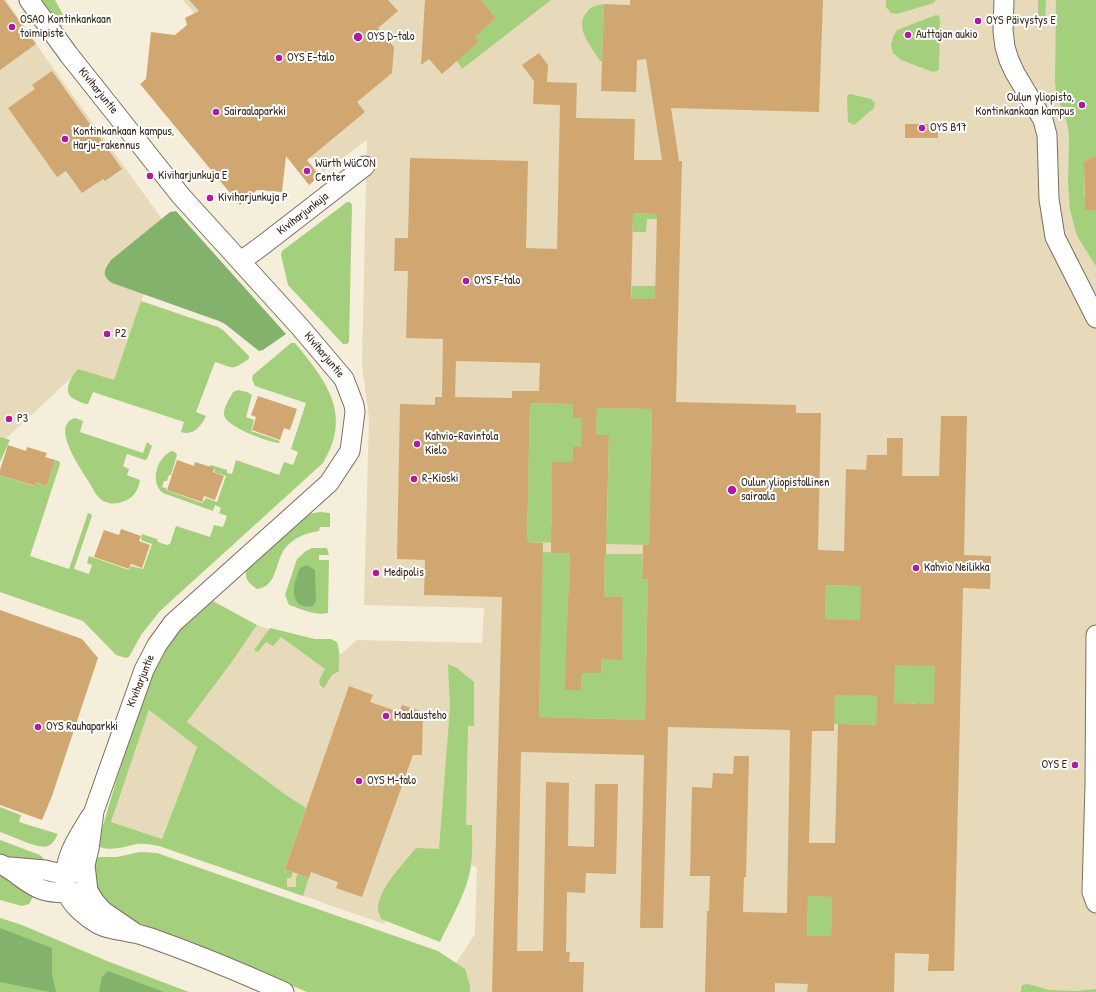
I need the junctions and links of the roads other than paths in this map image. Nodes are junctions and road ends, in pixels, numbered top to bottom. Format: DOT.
graph roads {
  1 [pos="29,0"];
  2 [pos="1004,0"];
  3 [pos="365,166"];
  4 [pos="241,261"];
  5 [pos="1096,318"];
  6 [pos="1096,635"];
  7 [pos="94,811"];
  8 [pos="4,866"];
  9 [pos="86,872"];
  10 [pos="65,875"];
  11 [pos="88,891"];
  12 [pos="67,894"];
  13 [pos="1096,903"];
  14 [pos="135,933"];
  15 [pos="284,992"];
  1 -- 4 [label="street, Kiviharjuntie"];
  2 -- 5 [label="street"];
  3 -- 4 [label="street, Kiviharjunkuja"];
  4 -- 7 [label="street, Kiviharjuntie"];
  6 -- 13 [label="street"];
  7 -- 9 [label="street"];
  7 -- 10 [label="street"];
  8 -- 10 [label="street"];
  8 -- 12 [label="street"];
  9 -- 10 [label="street"];
  9 -- 11 [label="street"];
  10 -- 12 [label="street"];
  11 -- 12 [label="street"];
  11 -- 14 [label="street"];
  12 -- 14 [label="street"];
  14 -- 15 [label="street"];
}
